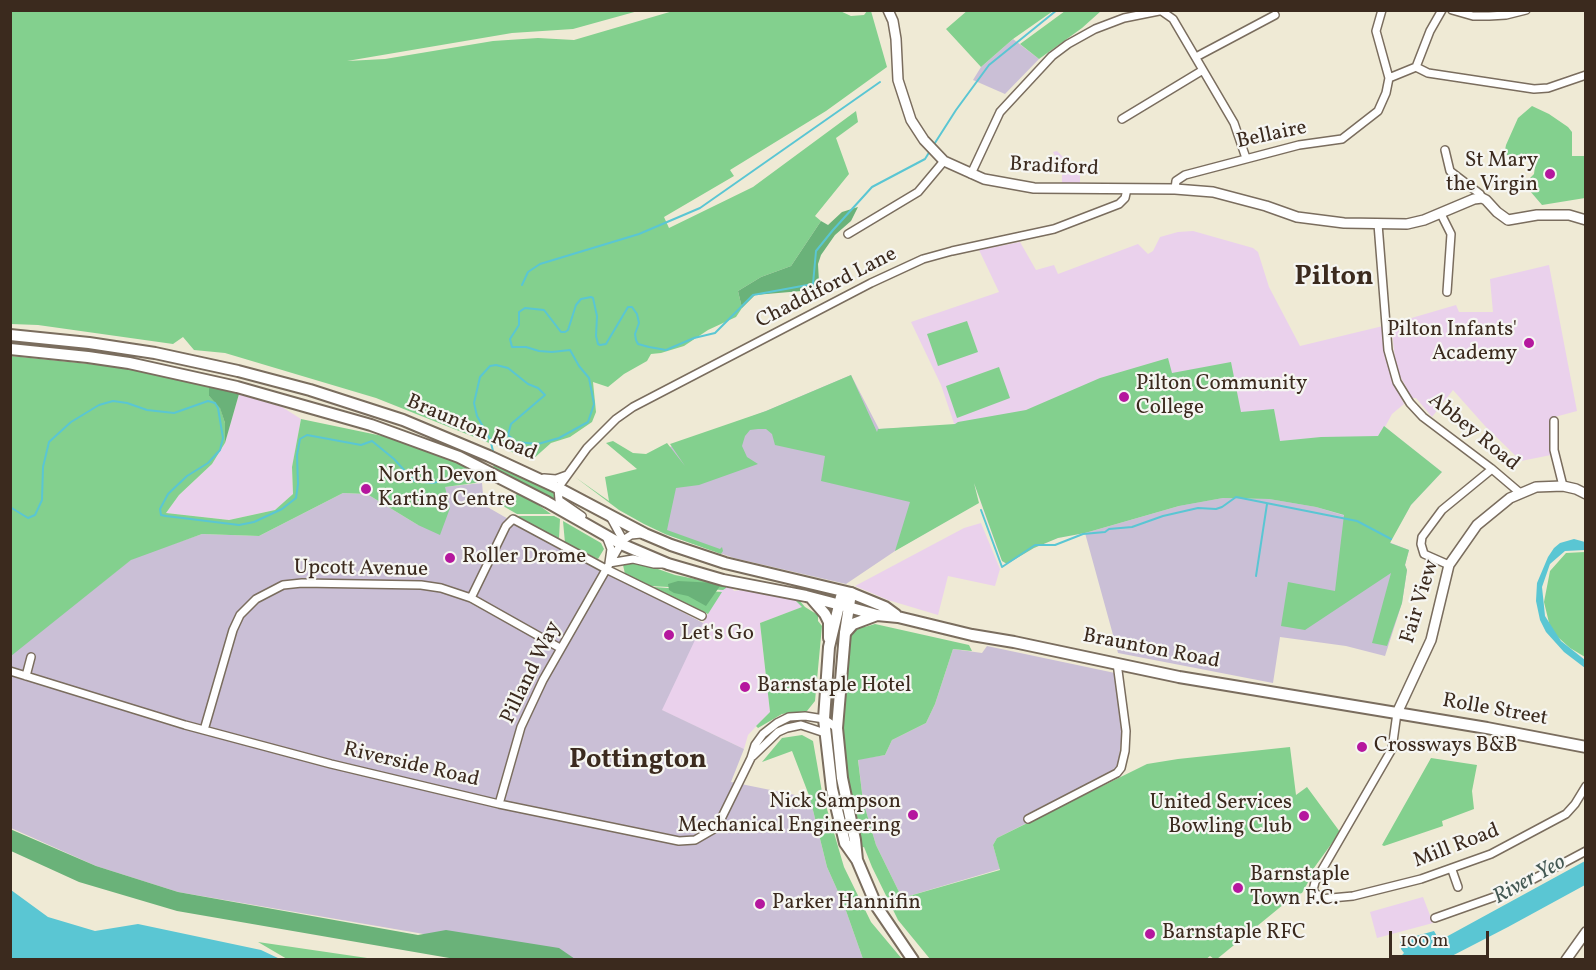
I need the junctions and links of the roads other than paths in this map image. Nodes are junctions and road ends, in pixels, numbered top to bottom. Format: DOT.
graph roads {
  1 [pos="888,10"];
  2 [pos="1382,10"];
  3 [pos="1442,10"];
  4 [pos="1452,10"];
  5 [pos="1526,10"];
  6 [pos="1163,11"];
  7 [pos="1275,15"];
  8 [pos="1196,57"];
  9 [pos="1416,67"];
  10 [pos="1203,70"];
  11 [pos="1586,75"];
  12 [pos="1389,78"];
  13 [pos="1122,119"];
  14 [pos="1445,150"];
  15 [pos="941,157"];
  16 [pos="1246,158"];
  17 [pos="971,174"];
  18 [pos="1127,189"];
  19 [pos="1175,189"];
  20 [pos="1482,198"];
  21 [pos="1441,214"];
  22 [pos="1586,220"];
  23 [pos="1378,224"];
  24 [pos="848,234"];
  25 [pos="1447,292"];
  26 [pos="10,335"];
  27 [pos="10,349"];
  28 [pos="1554,421"];
  29 [pos="1492,469"];
  30 [pos="567,475"];
  31 [pos="536,477"];
  32 [pos="1563,486"];
  33 [pos="558,488"];
  34 [pos="1521,492"];
  35 [pos="1586,494"];
  36 [pos="571,496"];
  37 [pos="610,517"];
  38 [pos="592,528"];
  39 [pos="645,534"];
  40 [pos="606,536"];
  41 [pos="622,542"];
  42 [pos="668,564"];
  43 [pos="1449,565"];
  44 [pos="608,566"];
  45 [pos="846,592"];
  46 [pos="806,596"];
  47 [pos="471,598"];
  48 [pos="844,605"];
  49 [pos="877,615"];
  50 [pos="702,616"];
  51 [pos="898,617"];
  52 [pos="845,633"];
  53 [pos="829,647"];
  54 [pos="560,648"];
  55 [pos="30,657"];
  56 [pos="1117,663"];
  57 [pos="10,671"];
  58 [pos="26,676"];
  59 [pos="1397,713"];
  60 [pos="824,718"];
  61 [pos="837,728"];
  62 [pos="204,730"];
  63 [pos="825,733"];
  64 [pos="1586,747"];
  65 [pos="751,758"];
  66 [pos="1586,786"];
  67 [pos="499,804"];
  68 [pos="1028,819"];
  69 [pos="1586,851"];
  70 [pos="857,860"];
  71 [pos="1452,870"];
  72 [pos="1458,887"];
  73 [pos="1435,918"];
  74 [pos="1586,932"];
  75 [pos="914,960"];
  76 [pos="1566,960"];
  1 -- 15 [label="street, Bradiford"];
  2 -- 12 [label="street"];
  3 -- 9 [label="street"];
  4 -- 5 [label="street"];
  6 -- 8 [label="street"];
  6 -- 17 [label="street"];
  7 -- 8 [label="street"];
  8 -- 10 [label="street"];
  9 -- 11 [label="street"];
  9 -- 12 [label="street"];
  10 -- 13 [label="street"];
  10 -- 16 [label="street"];
  12 -- 16 [label="street, Bellaire"];
  14 -- 20 [label="street"];
  15 -- 17 [label="street, Bradiford"];
  15 -- 24 [label="street"];
  16 -- 19 [label="street, Bellaire"];
  17 -- 18 [label="street, Bradiford"];
  18 -- 19 [label="street, Bradiford"];
  18 -- 30 [label="street, Chaddiford Lane"];
  19 -- 23 [label="street, Bradiford"];
  20 -- 21 [label="street, Bradiford"];
  20 -- 22 [label="street"];
  21 -- 23 [label="street, Bradiford"];
  21 -- 25 [label="street"];
  23 -- 29 [label="street, Abbey Road"];
  26 -- 31 [label="main road, Braunton Road"];
  27 -- 38 [label="main road, Braunton Road"];
  28 -- 32 [label="street"];
  29 -- 34 [label="street, Abbey Road"];
  29 -- 43 [label="street"];
  30 -- 31 [label="street"];
  30 -- 33 [label="street, Chaddiford Lane"];
  30 -- 36 [label="street"];
  31 -- 33 [label="main road, Braunton Road"];
  32 -- 34 [label="street"];
  32 -- 35 [label="street"];
  33 -- 36 [label="main road, Braunton Road"];
  33 -- 38 [label="street"];
  34 -- 43 [label="street, Fair View"];
  36 -- 37 [label="main road, Braunton Road"];
  37 -- 39 [label="main road, Braunton Road"];
  37 -- 41 [label="street"];
  38 -- 40 [label="main road, Braunton Road"];
  39 -- 41 [label="street"];
  39 -- 45 [label="main road, Braunton Road"];
  40 -- 41 [label="main road, Braunton Road"];
  40 -- 44 [label="street"];
  41 -- 42 [label="main road, Braunton Road"];
  41 -- 44 [label="street, Pilland Way"];
  42 -- 44 [label="street"];
  42 -- 46 [label="main road, Braunton Road"];
  43 -- 59 [label="street, Fair View"];
  44 -- 47 [label="street"];
  44 -- 50 [label="street"];
  44 -- 54 [label="street, Pilland Way"];
  45 -- 48 [label="main road"];
  45 -- 51 [label="main road, Braunton Road"];
  46 -- 48 [label="main road, Braunton Road"];
  46 -- 53 [label="main road"];
  47 -- 54 [label="street, Upcott Avenue"];
  47 -- 62 [label="street, Upcott Avenue"];
  48 -- 49 [label="main road, Braunton Road"];
  48 -- 52 [label="main road"];
  48 -- 53 [label="main road"];
  49 -- 51 [label="main road, Braunton Road"];
  49 -- 52 [label="main road"];
  51 -- 56 [label="main road, Braunton Road"];
  52 -- 61 [label="main road"];
  53 -- 60 [label="main road"];
  54 -- 67 [label="street, Pilland Way"];
  55 -- 58 [label="street"];
  56 -- 59 [label="main road, Braunton Road"];
  56 -- 68 [label="street"];
  57 -- 58 [label="street, Riverside Road"];
  58 -- 62 [label="street, Riverside Road"];
  59 -- 64 [label="main road, Rolle Street"];
  59 -- 71 [label="street, Mill Road"];
  60 -- 61 [label="street"];
  60 -- 63 [label="main road"];
  60 -- 65 [label="street, Riverside Road"];
  61 -- 70 [label="main road"];
  62 -- 67 [label="street, Riverside Road"];
  63 -- 65 [label="street, Riverside Road"];
  63 -- 70 [label="main road"];
  65 -- 67 [label="street, Riverside Road"];
  66 -- 71 [label="street, Mill Road"];
  69 -- 73 [label="street"];
  70 -- 75 [label="main road"];
  71 -- 72 [label="street"];
  74 -- 76 [label="street"];
}
